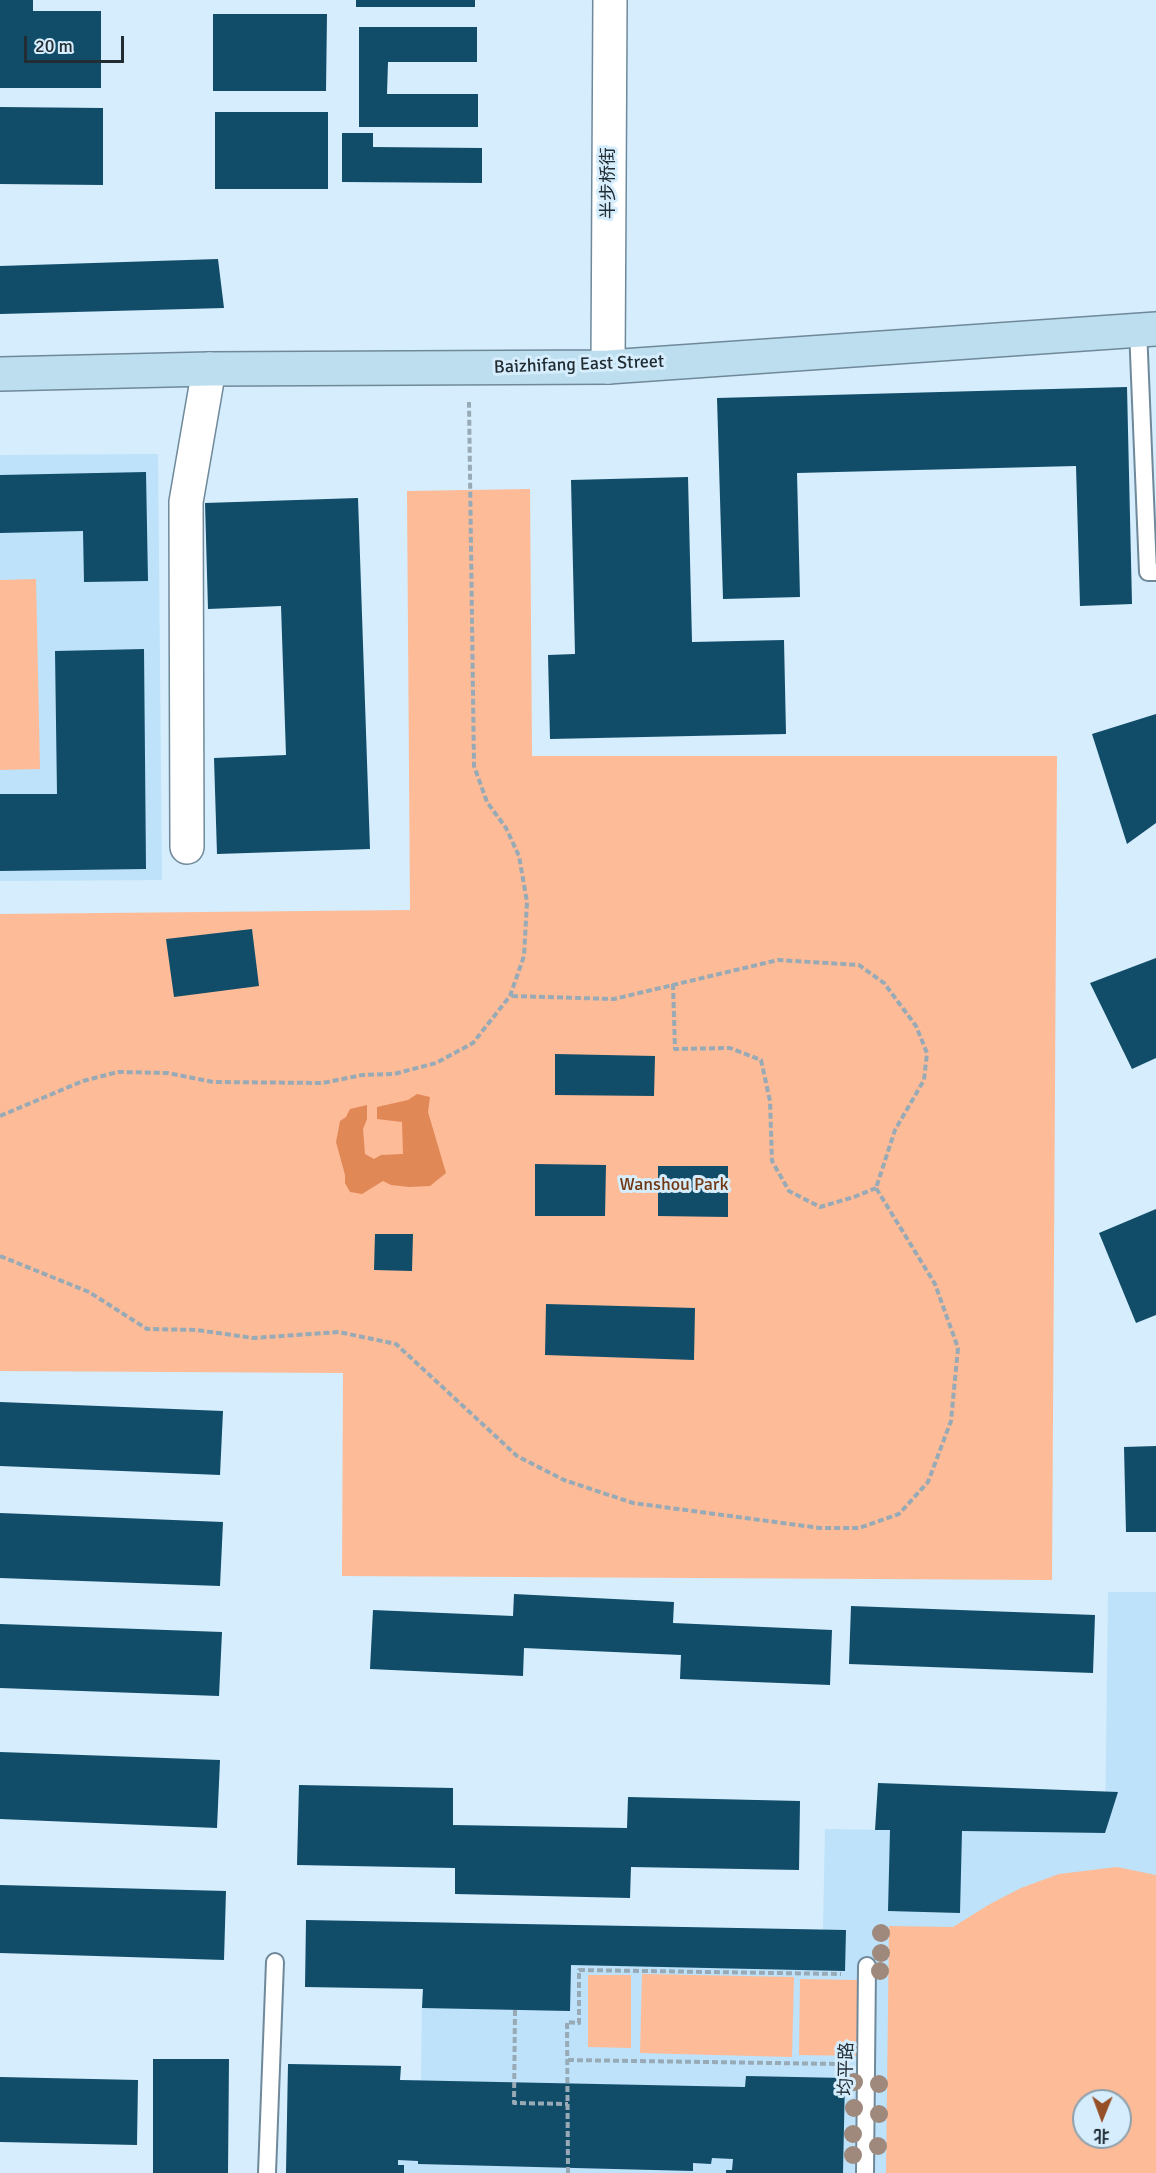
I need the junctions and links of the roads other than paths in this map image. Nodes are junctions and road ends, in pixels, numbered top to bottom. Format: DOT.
graph roads {
  1 [pos="610,0"];
  2 [pos="1147,329"];
  3 [pos="608,367"];
  4 [pos="209,369"];
  5 [pos="0,374"];
  6 [pos="1156,572"];
  7 [pos="187,847"];
  8 [pos="275,1962"];
  9 [pos="867,1970"];
  10 [pos="267,2173"];
  11 [pos="865,2173"];
  1 -- 3 [label="street, 半步桥街"];
  2 -- 3 [label="street, Baizhifang East Street"];
  2 -- 6 [label="lane"];
  3 -- 4 [label="street, Baizhifang East Street"];
  4 -- 5 [label="street, Baizhifang East Street"];
  4 -- 7 [label="street"];
  8 -- 10 [label="lane"];
  9 -- 11 [label="lane, 均平路"];
}
